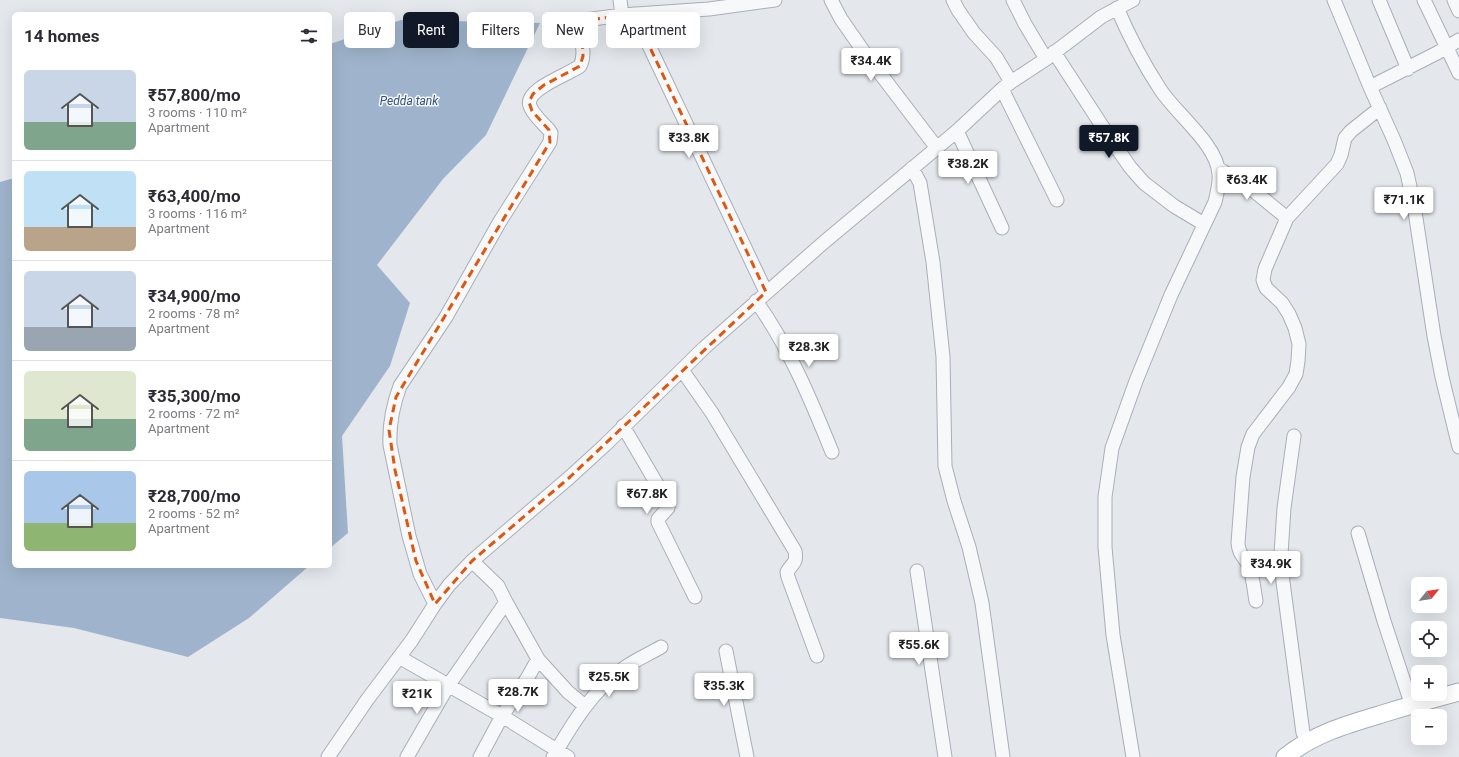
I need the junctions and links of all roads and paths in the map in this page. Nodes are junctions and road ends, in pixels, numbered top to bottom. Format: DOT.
graph roads {
  1 [pos="620,0"];
  2 [pos="775,0"];
  3 [pos="831,0"];
  4 [pos="953,0"];
  5 [pos="1013,0"];
  6 [pos="1133,0"];
  7 [pos="1334,0"];
  8 [pos="1379,0"];
  9 [pos="1424,0"];
  10 [pos="1454,0"];
  11 [pos="664,6"];
  12 [pos="1117,8"];
  13 [pos="1459,11"];
  14 [pos="626,12"];
  15 [pos="640,12"];
  16 [pos="606,18"];
  17 [pos="1459,40"];
  18 [pos="1447,47"];
  19 [pos="644,48"];
  20 [pos="1050,55"];
  21 [pos="1408,69"];
  22 [pos="1459,73"];
  23 [pos="1006,85"];
  24 [pos="1370,87"];
  25 [pos="1380,108"];
  26 [pos="957,131"];
  27 [pos="937,148"];
  28 [pos="912,168"];
  29 [pos="1218,168"];
  30 [pos="1057,200"];
  31 [pos="1287,218"];
  32 [pos="1204,224"];
  33 [pos="1002,228"];
  34 [pos="761,297"];
  35 [pos="682,370"];
  36 [pos="623,426"];
  37 [pos="1294,436"];
  38 [pos="1459,447"];
  39 [pos="832,452"];
  40 [pos="1358,533"];
  41 [pos="472,561"];
  42 [pos="917,571"];
  43 [pos="695,597"];
  44 [pos="1256,601"];
  45 [pos="506,602"];
  46 [pos="435,604"];
  47 [pos="661,647"];
  48 [pos="726,651"];
  49 [pos="817,656"];
  50 [pos="399,657"];
  51 [pos="538,659"];
  52 [pos="1459,684"];
  53 [pos="448,686"];
  54 [pos="1447,687"];
  55 [pos="1411,688"];
  56 [pos="1459,692"];
  57 [pos="1411,696"];
  58 [pos="585,706"];
  59 [pos="502,716"];
  60 [pos="1303,733"];
  61 [pos="560,755"];
  62 [pos="1288,756"];
  63 [pos="328,757"];
  64 [pos="407,757"];
  65 [pos="480,757"];
  66 [pos="747,757"];
  67 [pos="945,757"];
  68 [pos="1004,757"];
  69 [pos="1133,757"];
  70 [pos="1270,757"];
  1 -- 14 [label="street"];
  2 -- 11 [label="street"];
  3 -- 27 [label="street"];
  4 -- 23 [label="street"];
  5 -- 20 [label="street"];
  6 -- 12 [label="street"];
  7 -- 24 [label="street"];
  8 -- 21 [label="street"];
  9 -- 18 [label="street"];
  10 -- 13 [label="street"];
  11 -- 15 [label="street"];
  12 -- 20 [label="street"];
  12 -- 29 [label="street"];
  16 -- 46 [label="street"];
  17 -- 18 [label="street"];
  18 -- 21 [label="street"];
  18 -- 22 [label="street"];
  19 -- 34 [label="street"];
  20 -- 23 [label="street"];
  20 -- 32 [label="street"];
  21 -- 24 [label="street"];
  23 -- 26 [label="street"];
  23 -- 30 [label="street"];
  24 -- 25 [label="street"];
  25 -- 31 [label="street"];
  25 -- 38 [label="street"];
  26 -- 27 [label="street"];
  26 -- 33 [label="street"];
  27 -- 28 [label="street"];
  28 -- 34 [label="street"];
  28 -- 68 [label="street"];
  29 -- 31 [label="street"];
  29 -- 32 [label="street"];
  31 -- 44 [label="street"];
  32 -- 69 [label="street"];
  34 -- 35 [label="street"];
  34 -- 39 [label="street"];
  35 -- 36 [label="street"];
  35 -- 49 [label="street"];
  36 -- 41 [label="street"];
  36 -- 43 [label="street"];
  37 -- 60 [label="street"];
  40 -- 55 [label="street"];
  41 -- 45 [label="street"];
  41 -- 46 [label="street"];
  42 -- 67 [label="street"];
  45 -- 51 [label="street"];
  45 -- 53 [label="street"];
  46 -- 50 [label="street"];
  47 -- 58 [label="street"];
  48 -- 66 [label="street"];
  50 -- 53 [label="street"];
  50 -- 63 [label="street"];
  51 -- 58 [label="street"];
  51 -- 59 [label="street"];
  52 -- 54 [label="main road"];
  53 -- 59 [label="street"];
  53 -- 64 [label="street"];
  56 -- 62 [label="main road"];
  57 -- 60 [label="main road"];
  58 -- 61 [label="street"];
  59 -- 61 [label="street"];
  59 -- 65 [label="street"];
  60 -- 70 [label="main road"];
}
